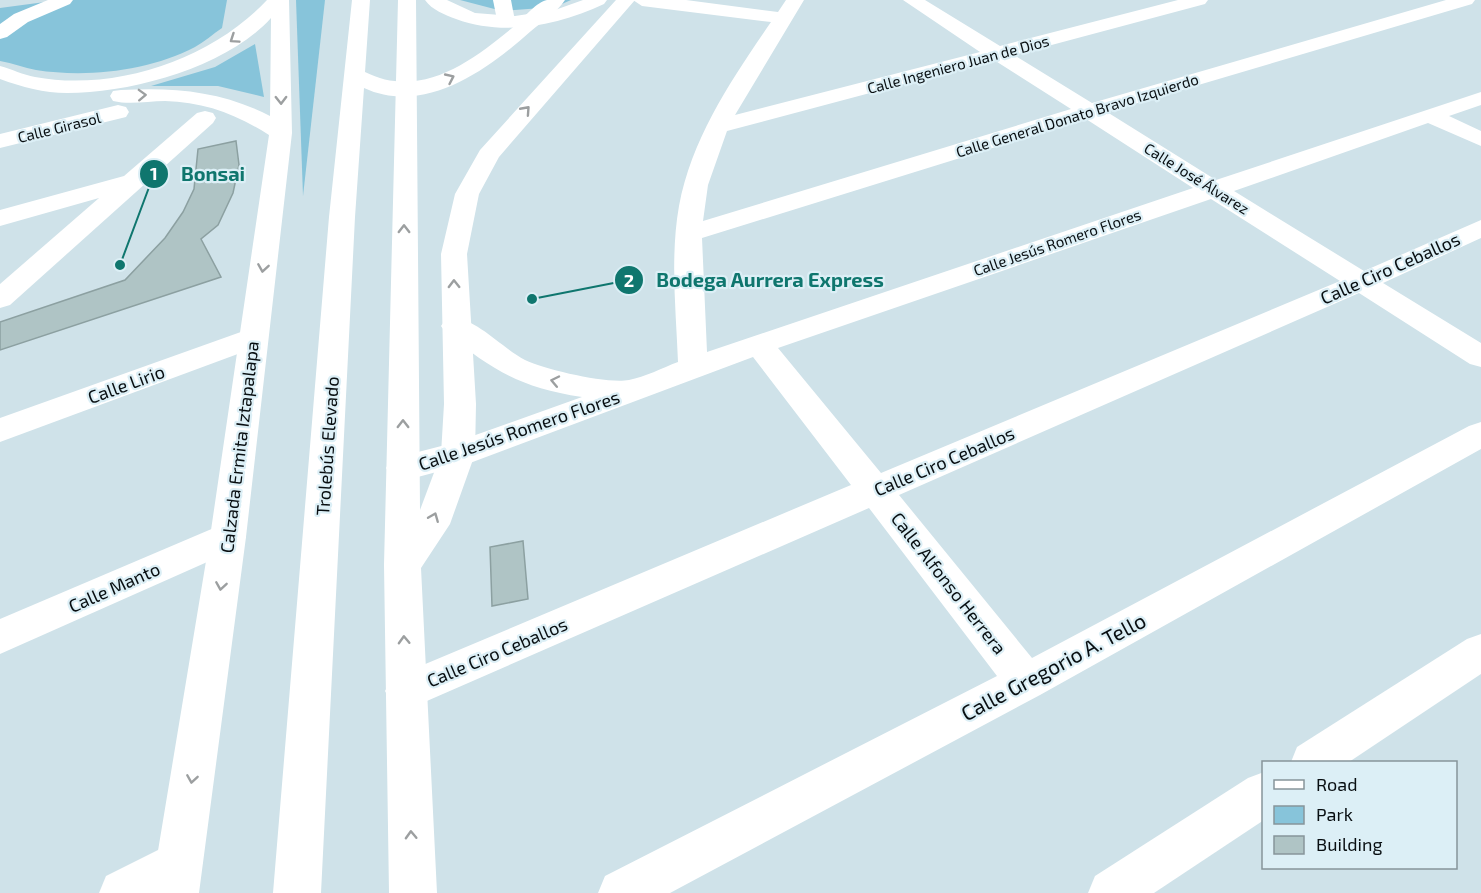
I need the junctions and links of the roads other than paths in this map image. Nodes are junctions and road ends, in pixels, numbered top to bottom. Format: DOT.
graph roads {
  1 [pos="64,0"];
  2 [pos="278,0"];
  3 [pos="361,0"];
  4 [pos="407,0"];
  5 [pos="434,0"];
  6 [pos="502,0"];
  7 [pos="598,0"];
  8 [pos="626,0"];
  9 [pos="642,0"];
  10 [pos="1199,0"];
  11 [pos="923,1"];
  12 [pos="1467,3"];
  13 [pos="554,8"];
  14 [pos="789,9"];
  15 [pos="505,21"];
  16 [pos="0,33"];
  17 [pos="998,53"];
  18 [pos="0,72"];
  19 [pos="354,75"];
  20 [pos="8,97"];
  21 [pos="1481,98"];
  22 [pos="1090,110"];
  23 [pos="118,112"];
  24 [pos="1430,116"];
  25 [pos="205,118"];
  26 [pos="717,127"];
  27 [pos="281,133"];
  28 [pos="1481,139"];
  29 [pos="0,141"];
  30 [pos="135,180"];
  31 [pos="1213,188"];
  32 [pos="0,218"];
  33 [pos="1481,228"];
  34 [pos="689,234"];
  35 [pos="1362,282"];
  36 [pos="0,299"];
  37 [pos="456,326"];
  38 [pos="252,338"];
  39 [pos="759,344"];
  40 [pos="1481,357"];
  41 [pos="693,368"];
  42 [pos="634,390"];
  43 [pos="0,430"];
  44 [pos="1481,434"];
  45 [pos="458,454"];
  46 [pos="403,468"];
  47 [pos="876,490"];
  48 [pos="228,537"];
  49 [pos="402,565"];
  50 [pos="0,637"];
  51 [pos="1481,652"];
  52 [pos="1026,681"];
  53 [pos="406,691"];
  54 [pos="1314,761"];
  55 [pos="1262,795"];
  56 [pos="177,877"];
  57 [pos="123,893"];
  58 [pos="297,893"];
  59 [pos="412,893"];
  60 [pos="622,893"];
  61 [pos="1112,893"];
  1 -- 16 [label="street"];
  2 -- 18 [label="street, one-way"];
  2 -- 27 [label="street, Calzada Ermita Iztapalapa, one-way"];
  3 -- 19 [label="street, Trolebús Elevado"];
  46 -- 4 [label="street, one-way"];
  5 -- 15 [label="street"];
  6 -- 15 [label="street"];
  7 -- 13 [label="street"];
  37 -- 8 [label="street, one-way"];
  9 -- 14 [label="street"];
  10 -- 17 [label="street, Calle Ingeniero Juan de Dios"];
  11 -- 17 [label="street, Calle José Álvarez"];
  12 -- 22 [label="street, Calle General Donato Bravo Izquierdo"];
  13 -- 15 [label="street"];
  19 -- 13 [label="street, one-way"];
  14 -- 26 [label="street"];
  17 -- 22 [label="street, Calle José Álvarez"];
  17 -- 26 [label="street, Calle Ingeniero Juan de Dios"];
  19 -- 58 [label="street, Trolebús Elevado"];
  20 -- 27 [label="street, one-way"];
  21 -- 24 [label="street, Calle Jesús Romero Flores"];
  22 -- 31 [label="street, Calle José Álvarez"];
  22 -- 34 [label="street, Calle General Donato Bravo Izquierdo"];
  23 -- 29 [label="street, Calle Girasol"];
  24 -- 28 [label="street"];
  24 -- 31 [label="street, Calle Jesús Romero Flores"];
  25 -- 30 [label="street"];
  26 -- 34 [label="street"];
  27 -- 38 [label="street, Calzada Ermita Iztapalapa, one-way"];
  30 -- 32 [label="street"];
  30 -- 36 [label="street"];
  31 -- 35 [label="street, Calle José Álvarez"];
  31 -- 39 [label="street, Calle Jesús Romero Flores"];
  33 -- 35 [label="street, Calle Ciro Ceballos"];
  34 -- 41 [label="street"];
  35 -- 40 [label="street, Calle José Álvarez"];
  35 -- 47 [label="street, Calle Ciro Ceballos"];
  42 -- 37 [label="street, Calle Jesús Romero Flores, one-way"];
  37 -- 45 [label="street"];
  38 -- 43 [label="street, Calle Lirio"];
  38 -- 48 [label="street, Calzada Ermita Iztapalapa"];
  39 -- 41 [label="street, Calle Jesús Romero Flores"];
  39 -- 47 [label="street, Calle Alfonso Herrera"];
  41 -- 42 [label="street, Calle Jesús Romero Flores"];
  42 -- 45 [label="street, Calle Jesús Romero Flores"];
  44 -- 52 [label="street, Calle Gregorio A. Tello"];
  45 -- 46 [label="street, Calle Jesús Romero Flores"];
  49 -- 45 [label="street, one-way"];
  46 -- 49 [label="street"];
  47 -- 52 [label="street, Calle Alfonso Herrera"];
  47 -- 53 [label="street, Calle Ciro Ceballos"];
  48 -- 50 [label="street, Calle Manto"];
  48 -- 56 [label="street, Calzada Ermita Iztapalapa, one-way"];
  53 -- 49 [label="street, one-way"];
  51 -- 54 [label="street"];
  52 -- 60 [label="street, Calle Gregorio A. Tello"];
  59 -- 53 [label="street, one-way"];
  55 -- 61 [label="street"];
  56 -- 57 [label="street"];
}
